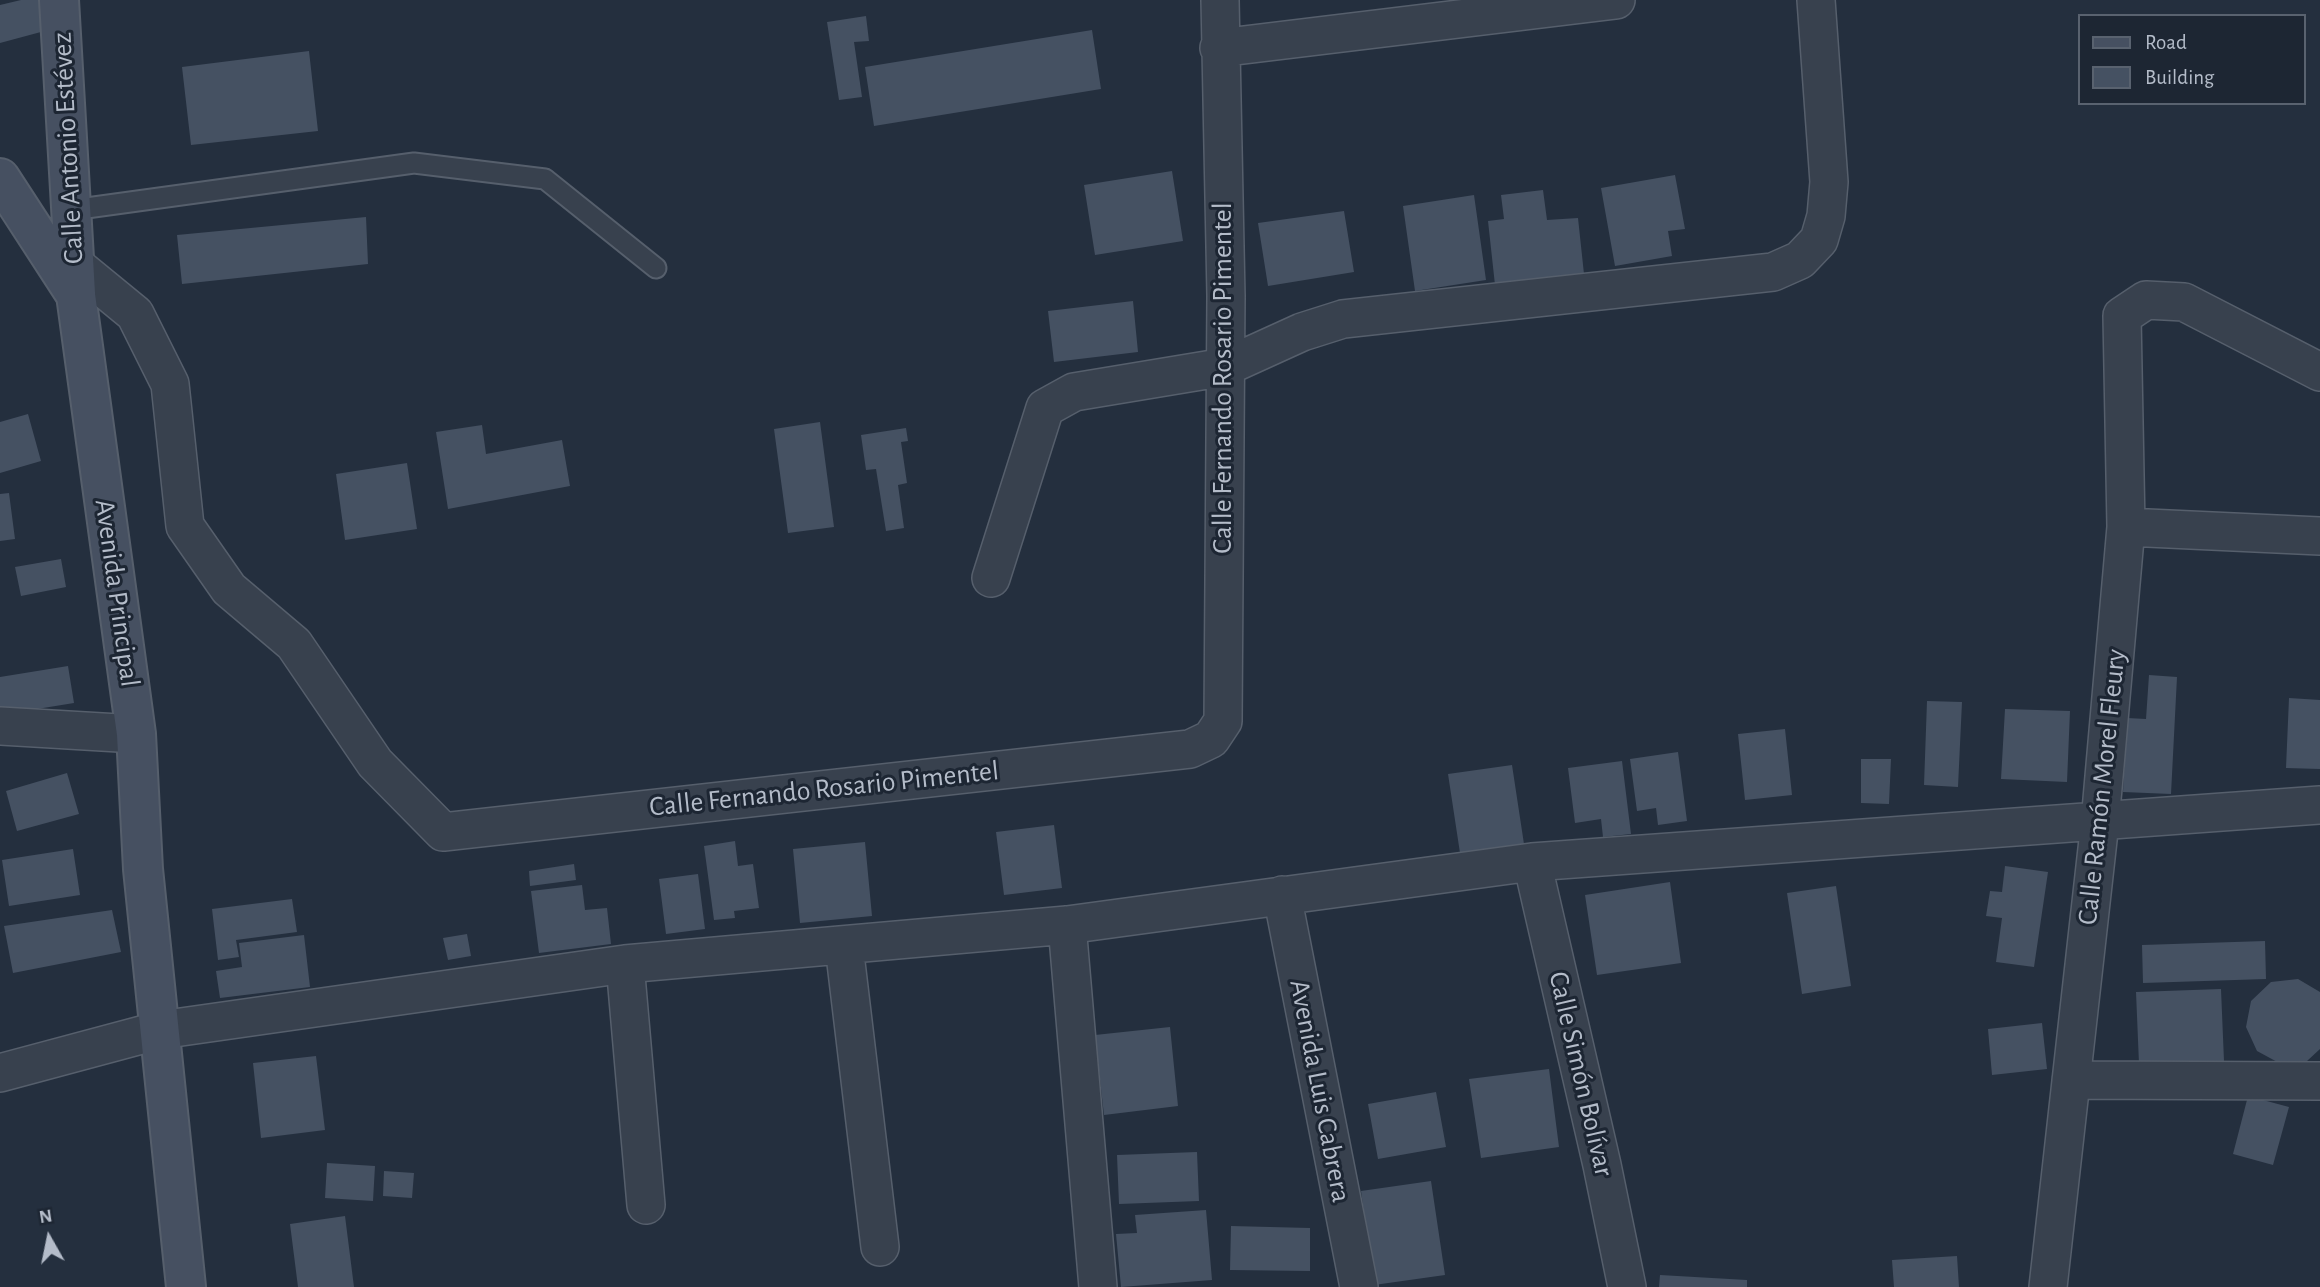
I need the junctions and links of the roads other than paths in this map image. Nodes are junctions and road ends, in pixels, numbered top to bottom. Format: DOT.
graph roads {
  1 [pos="60,0"];
  2 [pos="1220,0"];
  3 [pos="1616,0"];
  4 [pos="1816,0"];
  5 [pos="1219,48"];
  6 [pos="0,178"];
  7 [pos="72,210"];
  8 [pos="656,268"];
  9 [pos="75,279"];
  10 [pos="1225,368"];
  11 [pos="2320,372"];
  12 [pos="2126,527"];
  13 [pos="2320,536"];
  14 [pos="991,578"];
  15 [pos="0,726"];
  16 [pos="136,734"];
  17 [pos="2320,805"];
  18 [pos="2100,822"];
  19 [pos="1532,862"];
  20 [pos="1282,895"];
  21 [pos="1067,925"];
  22 [pos="844,946"];
  23 [pos="625,964"];
  24 [pos="160,1030"];
  25 [pos="0,1073"];
  26 [pos="2071,1080"];
  27 [pos="2320,1081"];
  28 [pos="646,1205"];
  29 [pos="880,1247"];
  30 [pos="187,1287"];
  31 [pos="1098,1287"];
  32 [pos="1359,1287"];
  33 [pos="1627,1287"];
  34 [pos="2048,1287"];
  1 -- 7 [label="main road, Calle Antonio Estévez"];
  2 -- 5 [label="street, Calle Fernando Rosario Pimentel"];
  3 -- 5 [label="street"];
  4 -- 10 [label="street"];
  5 -- 10 [label="street, Calle Fernando Rosario Pimentel"];
  6 -- 9 [label="main road, Avenida Principal"];
  7 -- 8 [label="lane"];
  7 -- 9 [label="main road, Calle Antonio Estévez"];
  9 -- 10 [label="street, Calle Fernando Rosario Pimentel"];
  9 -- 16 [label="main road, Avenida Principal"];
  10 -- 14 [label="street"];
  11 -- 12 [label="street, Calle Ramón Morel Fleury"];
  12 -- 13 [label="street"];
  12 -- 18 [label="street, Calle Ramón Morel Fleury"];
  15 -- 16 [label="street"];
  16 -- 24 [label="main road, Avenida Principal"];
  17 -- 18 [label="street"];
  18 -- 19 [label="street"];
  18 -- 26 [label="street, Calle Ramón Morel Fleury"];
  19 -- 20 [label="street"];
  19 -- 33 [label="street, Calle Simón Bolívar"];
  20 -- 21 [label="street"];
  20 -- 32 [label="street, Avenida Luis Cabrera"];
  21 -- 22 [label="street"];
  21 -- 31 [label="street"];
  22 -- 23 [label="street"];
  22 -- 29 [label="street"];
  23 -- 24 [label="street"];
  23 -- 28 [label="street"];
  24 -- 25 [label="street"];
  24 -- 30 [label="main road, Avenida Principal"];
  26 -- 27 [label="street"];
  26 -- 34 [label="street, Calle Ramón Morel Fleury"];
}
